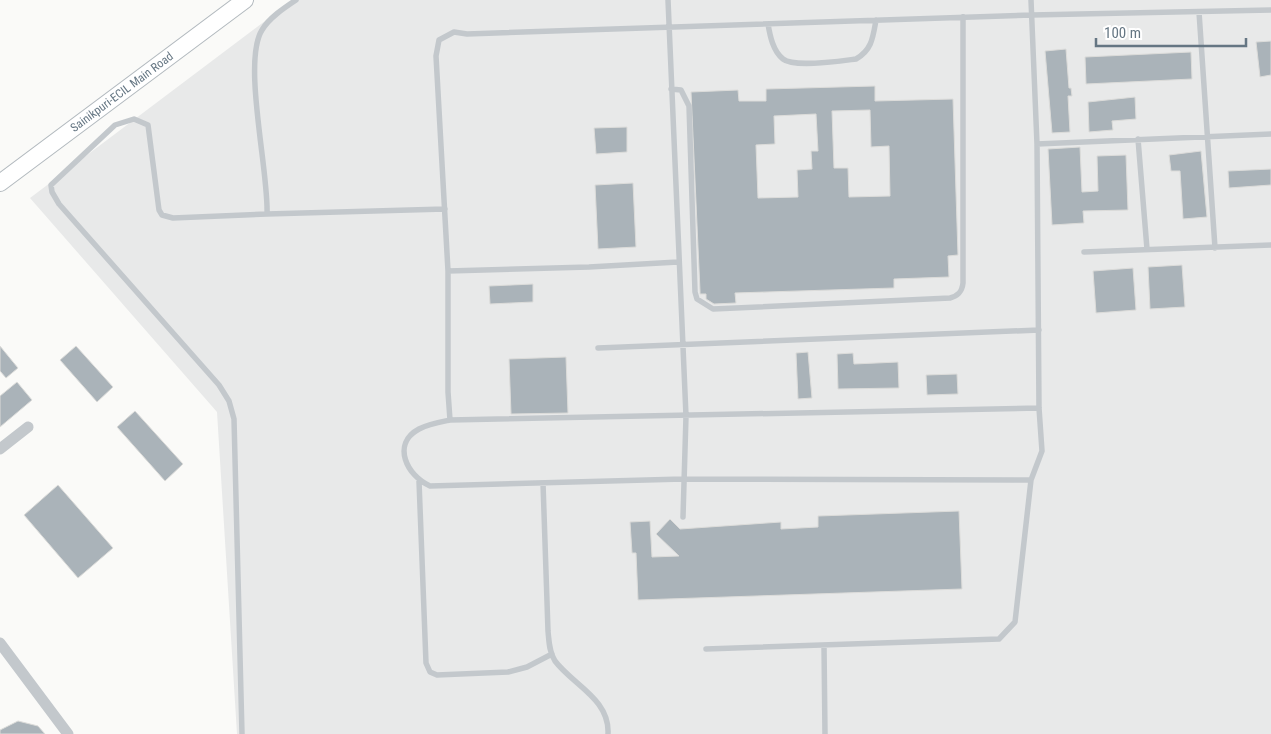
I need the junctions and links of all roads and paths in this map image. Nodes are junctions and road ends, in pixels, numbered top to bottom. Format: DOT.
graph roads {
  1 [pos="245,0"];
  2 [pos="296,0"];
  3 [pos="668,0"];
  4 [pos="1031,0"];
  5 [pos="1271,10"];
  6 [pos="1200,12"];
  7 [pos="1032,15"];
  8 [pos="963,17"];
  9 [pos="876,20"];
  10 [pos="768,24"];
  11 [pos="669,27"];
  12 [pos="671,89"];
  13 [pos="1271,134"];
  14 [pos="1207,136"];
  15 [pos="1138,140"];
  16 [pos="1037,144"];
  17 [pos="0,183"];
  18 [pos="445,209"];
  19 [pos="267,214"];
  20 [pos="1271,245"];
  21 [pos="1215,248"];
  22 [pos="1147,249"];
  23 [pos="1084,252"];
  24 [pos="678,262"];
  25 [pos="448,271"];
  26 [pos="1039,330"];
  27 [pos="682,345"];
  28 [pos="598,348"];
  29 [pos="1039,408"];
  30 [pos="686,416"];
  31 [pos="450,420"];
  32 [pos="28,427"];
  33 [pos="0,449"];
  34 [pos="683,479"];
  35 [pos="1031,480"];
  36 [pos="419,481"];
  37 [pos="543,483"];
  38 [pos="683,517"];
  39 [pos="0,643"];
  40 [pos="824,645"];
  41 [pos="706,649"];
  42 [pos="552,654"];
  43 [pos="68,734"];
  44 [pos="242,734"];
  45 [pos="608,734"];
  46 [pos="825,734"];
  1 -- 17 [label="street, Sainikpuri-ECIL Main Road"];
  2 -- 19 [label="lane"];
  3 -- 11 [label="lane"];
  4 -- 7 [label="lane"];
  5 -- 6 [label="lane"];
  6 -- 7 [label="lane"];
  6 -- 14 [label="lane"];
  7 -- 8 [label="lane"];
  7 -- 16 [label="lane"];
  8 -- 9 [label="lane"];
  8 -- 12 [label="lane"];
  9 -- 10 [label="lane"];
  9 -- 10 [label="lane"];
  10 -- 11 [label="lane"];
  11 -- 12 [label="lane"];
  11 -- 18 [label="lane"];
  12 -- 24 [label="lane"];
  13 -- 14 [label="lane"];
  14 -- 15 [label="lane"];
  14 -- 21 [label="lane"];
  15 -- 16 [label="lane"];
  15 -- 22 [label="lane"];
  16 -- 26 [label="lane"];
  18 -- 19 [label="lane"];
  18 -- 25 [label="lane"];
  19 -- 44 [label="lane"];
  20 -- 21 [label="lane"];
  21 -- 22 [label="lane"];
  22 -- 23 [label="lane"];
  24 -- 25 [label="lane"];
  24 -- 27 [label="lane"];
  25 -- 31 [label="lane"];
  26 -- 27 [label="lane"];
  26 -- 29 [label="lane"];
  27 -- 28 [label="lane"];
  27 -- 30 [label="lane"];
  29 -- 30 [label="lane"];
  29 -- 35 [label="lane"];
  30 -- 31 [label="lane"];
  30 -- 34 [label="lane"];
  31 -- 36 [label="lane"];
  32 -- 33 [label="street"];
  34 -- 35 [label="lane"];
  34 -- 37 [label="lane"];
  34 -- 38 [label="lane"];
  35 -- 40 [label="lane"];
  36 -- 37 [label="lane"];
  36 -- 42 [label="lane"];
  37 -- 42 [label="lane"];
  39 -- 43 [label="street"];
  40 -- 41 [label="lane"];
  40 -- 46 [label="lane"];
  42 -- 45 [label="lane"];
}
